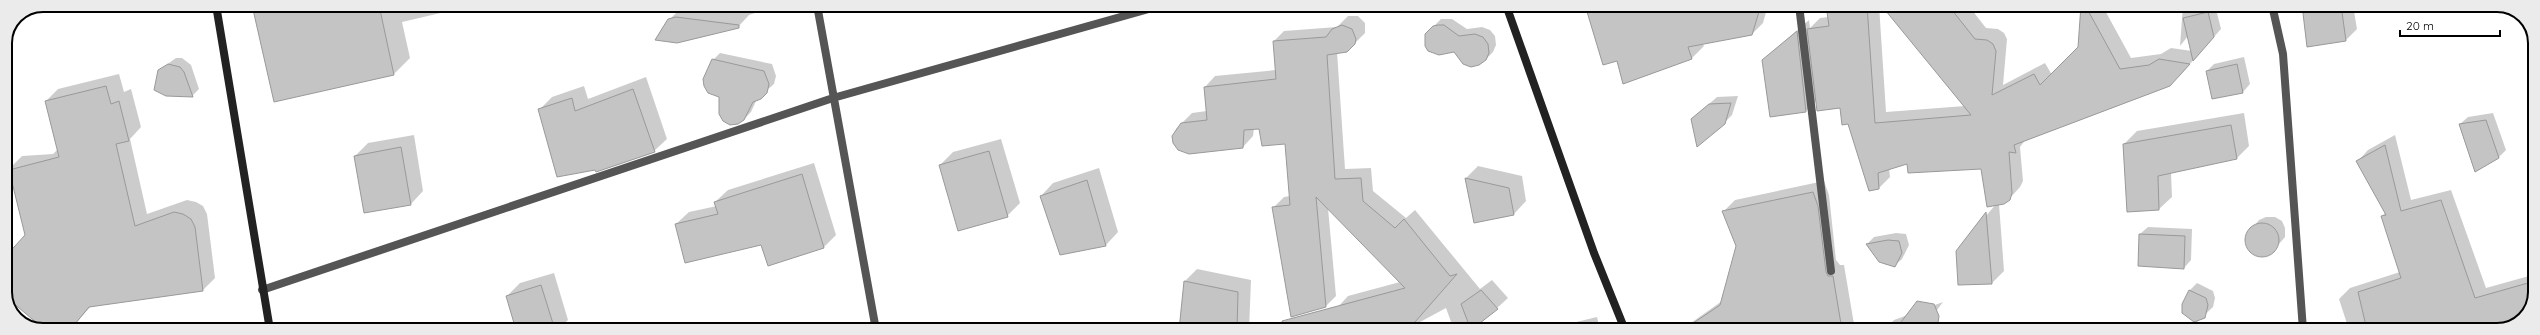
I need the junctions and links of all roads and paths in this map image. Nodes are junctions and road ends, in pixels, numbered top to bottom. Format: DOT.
graph roads {
  1 [pos="217,12"];
  2 [pos="818,12"];
  3 [pos="1138,12"];
  4 [pos="1508,12"];
  5 [pos="1800,12"];
  6 [pos="2274,12"];
  7 [pos="833,98"];
  8 [pos="1831,271"];
  9 [pos="262,290"];
  10 [pos="269,323"];
  11 [pos="875,323"];
  12 [pos="1622,323"];
  13 [pos="2302,323"];
  1 -- 9 [label="main road"];
  2 -- 7 [label="street"];
  3 -- 7 [label="street"];
  4 -- 12 [label="main road"];
  5 -- 8 [label="street"];
  6 -- 13 [label="street"];
  7 -- 9 [label="street"];
  7 -- 11 [label="street"];
  9 -- 10 [label="main road"];
}
